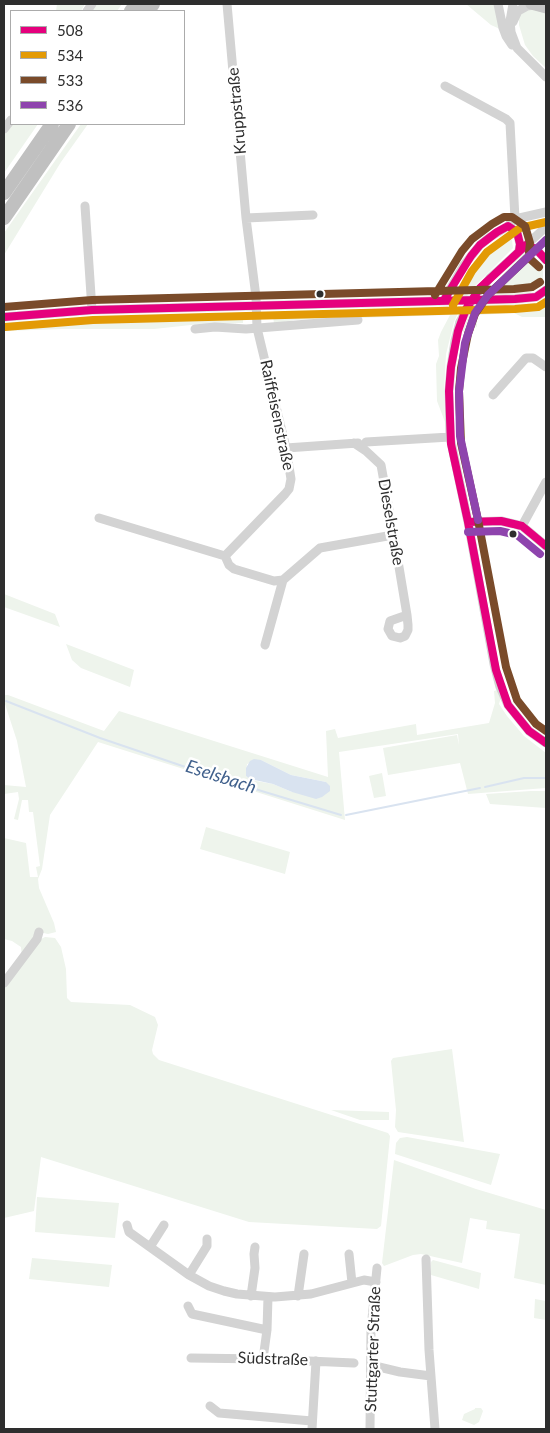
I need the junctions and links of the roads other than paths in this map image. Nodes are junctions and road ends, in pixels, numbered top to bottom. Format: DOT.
graph roads {
  1 [pos="227,4"];
  2 [pos="513,4"];
  3 [pos="533,4"];
  4 [pos="501,7"];
  5 [pos="546,8"];
  6 [pos="511,32"];
  7 [pos="517,48"];
  8 [pos="546,77"];
  9 [pos="445,86"];
  10 [pos="51,125"];
  11 [pos="68,125"];
  12 [pos="4,193"];
  13 [pos="86,206"];
  14 [pos="546,212"];
  15 [pos="313,215"];
  16 [pos="4,218"];
  17 [pos="246,218"];
  18 [pos="512,222"];
  19 [pos="546,227"];
  20 [pos="522,248"];
  21 [pos="546,260"];
  22 [pos="545,292"];
  23 [pos="256,297"];
  24 [pos="444,300"];
  25 [pos="255,307"];
  26 [pos="92,310"];
  27 [pos="4,317"];
  28 [pos="358,320"];
  29 [pos="257,328"];
  30 [pos="195,329"];
  31 [pos="546,367"];
  32 [pos="493,396"];
  33 [pos="450,437"];
  34 [pos="360,443"];
  35 [pos="286,448"];
  36 [pos="546,482"];
  37 [pos="99,518"];
  38 [pos="468,522"];
  39 [pos="522,526"];
  40 [pos="393,536"];
  41 [pos="546,546"];
  42 [pos="225,556"];
  43 [pos="283,580"];
  44 [pos="407,615"];
  45 [pos="265,645"];
  46 [pos="546,743"];
  47 [pos="39,932"];
  48 [pos="4,983"];
  49 [pos="164,1224"];
  50 [pos="127,1225"];
  51 [pos="207,1240"];
  52 [pos="150,1247"];
  53 [pos="255,1247"];
  54 [pos="304,1254"];
  55 [pos="348,1254"];
  56 [pos="426,1260"];
  57 [pos="377,1268"];
  58 [pos="189,1275"];
  59 [pos="376,1282"];
  60 [pos="352,1283"];
  61 [pos="251,1296"];
  62 [pos="298,1296"];
  63 [pos="268,1297"];
  64 [pos="188,1306"];
  65 [pos="267,1330"];
  66 [pos="192,1358"];
  67 [pos="263,1359"];
  68 [pos="316,1361"];
  69 [pos="354,1363"];
  70 [pos="379,1367"];
  71 [pos="431,1376"];
  72 [pos="210,1406"];
  73 [pos="312,1425"];
  74 [pos="370,1429"];
  75 [pos="434,1429"];
  1 -- 17 [label="street, Kruppstraße"];
  2 -- 6 [label="street"];
  3 -- 5 [label="main road"];
  3 -- 6 [label="street"];
  4 -- 7 [label="street"];
  6 -- 7 [label="street"];
  7 -- 8 [label="street"];
  9 -- 18 [label="street"];
  10 -- 12 [label="highway"];
  11 -- 16 [label="highway"];
  13 -- 26 [label="street"];
  14 -- 18 [label="street"];
  15 -- 17 [label="street"];
  17 -- 23 [label="street, Kruppstraße"];
  18 -- 20 [label="street"];
  18 -- 24 [label="street"];
  19 -- 20 [label="street"];
  20 -- 21 [label="street"];
  20 -- 33 [label="street, bridge"];
  22 -- 24 [label="street"];
  23 -- 25 [label="street, Raiffeisenstraße"];
  24 -- 25 [label="street"];
  25 -- 26 [label="street"];
  25 -- 29 [label="street, Raiffeisenstraße"];
  26 -- 27 [label="street"];
  28 -- 29 [label="street"];
  29 -- 30 [label="street"];
  29 -- 35 [label="street, Raiffeisenstraße"];
  31 -- 32 [label="street"];
  33 -- 34 [label="street"];
  33 -- 38 [label="street"];
  34 -- 35 [label="street"];
  34 -- 40 [label="street, Dieselstraße"];
  35 -- 42 [label="street, Raiffeisenstraße"];
  36 -- 39 [label="street"];
  37 -- 42 [label="street"];
  38 -- 39 [label="street"];
  38 -- 46 [label="street"];
  39 -- 41 [label="street"];
  40 -- 43 [label="street"];
  40 -- 44 [label="street, Dieselstraße"];
  42 -- 43 [label="street"];
  43 -- 45 [label="street"];
  47 -- 48 [label="street"];
  49 -- 52 [label="street"];
  50 -- 52 [label="street"];
  51 -- 58 [label="street"];
  52 -- 58 [label="street"];
  53 -- 61 [label="street"];
  54 -- 62 [label="street"];
  55 -- 60 [label="street"];
  56 -- 71 [label="street"];
  57 -- 59 [label="street, Stuttgarter Straße"];
  58 -- 61 [label="street"];
  59 -- 60 [label="street"];
  59 -- 74 [label="street, Stuttgarter Straße"];
  60 -- 62 [label="street"];
  61 -- 63 [label="street"];
  62 -- 63 [label="street"];
  63 -- 65 [label="street"];
  64 -- 65 [label="street"];
  65 -- 67 [label="street"];
  66 -- 67 [label="street, Südstraße"];
  67 -- 68 [label="street, Südstraße"];
  68 -- 69 [label="street, Südstraße"];
  68 -- 73 [label="street"];
  70 -- 71 [label="street"];
  71 -- 75 [label="street"];
  72 -- 73 [label="street"];
}
